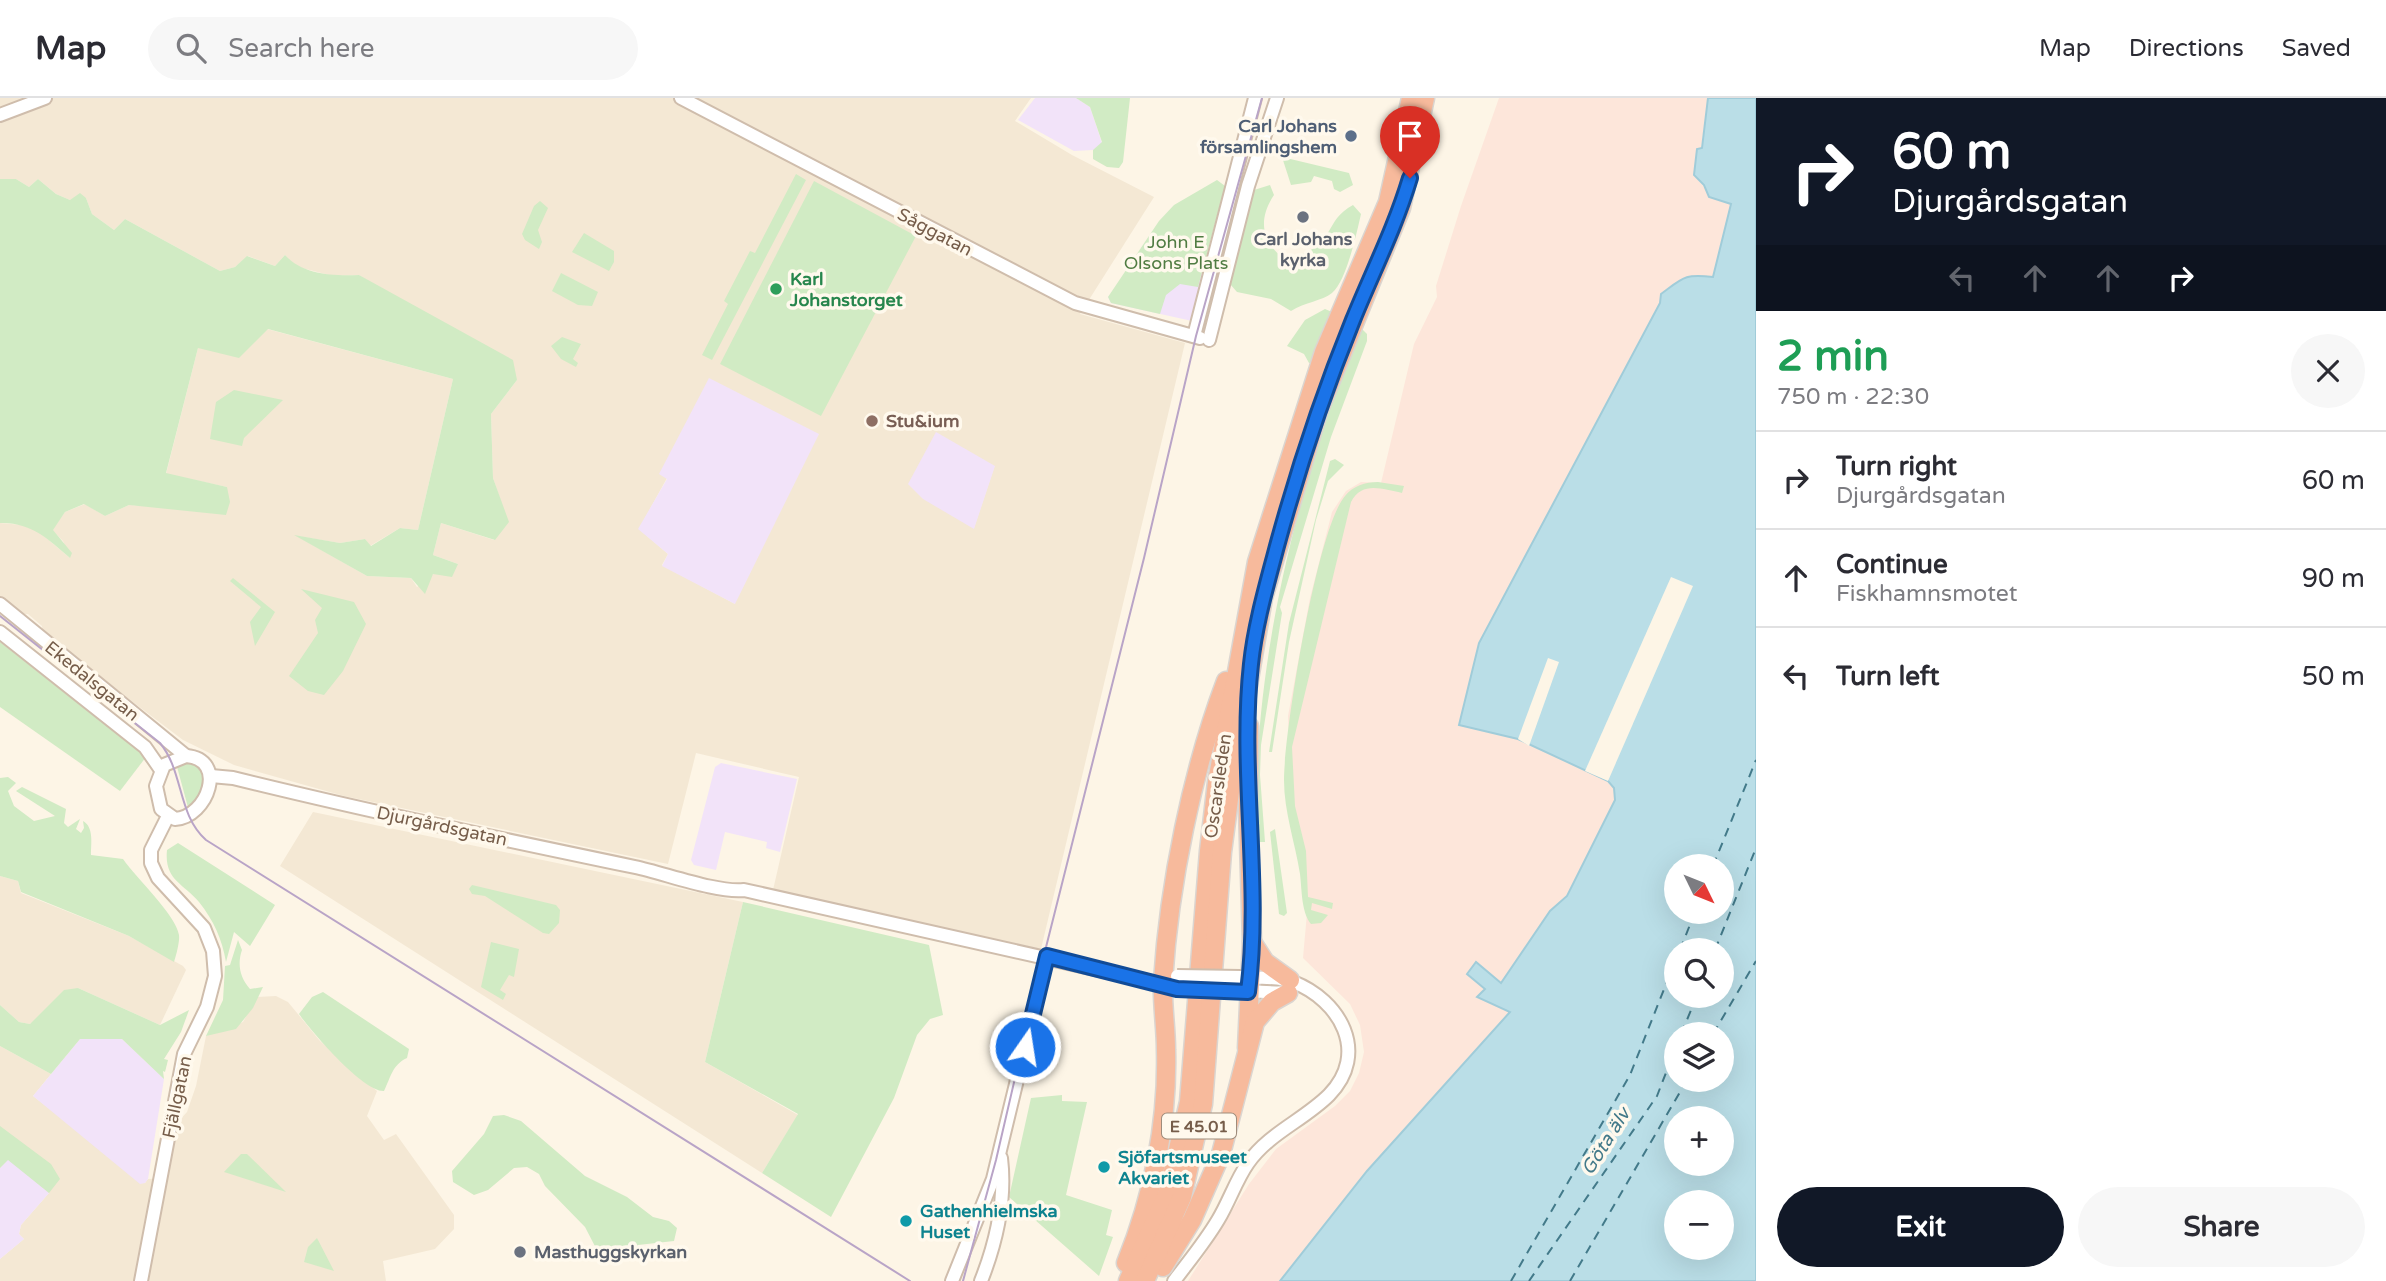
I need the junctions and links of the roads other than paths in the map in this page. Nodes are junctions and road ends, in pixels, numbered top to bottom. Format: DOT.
graph roads {
  1 [pos="45,98"];
  2 [pos="681,98"];
  3 [pos="1255,98"];
  4 [pos="1277,98"];
  5 [pos="1411,98"];
  6 [pos="1425,98"];
  7 [pos="0,115"];
  8 [pos="1201,338"];
  9 [pos="0,604"];
  10 [pos="0,632"];
  11 [pos="1245,660"];
  12 [pos="186,756"];
  13 [pos="160,770"];
  14 [pos="211,776"];
  15 [pos="168,816"];
  16 [pos="1047,956"];
  17 [pos="1257,980"];
  18 [pos="1172,983"];
  19 [pos="1289,987"];
  20 [pos="1247,1048"];
  21 [pos="1000,1151"];
  22 [pos="141,1281"];
  23 [pos="953,1281"];
  24 [pos="981,1281"];
  25 [pos="1118,1281"];
  26 [pos="1128,1281"];
  27 [pos="1146,1281"];
  28 [pos="1152,1281"];
  29 [pos="1174,1281"];
  1 -- 7 [label="street"];
  2 -- 8 [label="street, Såggatan"];
  3 -- 8 [label="street"];
  4 -- 8 [label="street"];
  5 -- 11 [label="highway, Oscarsleden / E 45.01"];
  6 -- 11 [label="highway, Oscarsleden / E 45.01"];
  9 -- 12 [label="street, Ekedalsgatan"];
  10 -- 13 [label="street, Ekedalsgatan"];
  11 -- 17 [label="highway"];
  11 -- 18 [label="highway"];
  11 -- 26 [label="highway, Oscarsleden / E 45.01"];
  11 -- 27 [label="highway, Oscarsleden / E 45.01"];
  12 -- 13 [label="street"];
  12 -- 14 [label="street"];
  13 -- 15 [label="street"];
  14 -- 15 [label="street"];
  14 -- 16 [label="street, Djurgårdsgatan"];
  15 -- 22 [label="street, Fjällgatan"];
  16 -- 18 [label="street, Djurgårdsgatan"];
  16 -- 21 [label="street"];
  17 -- 18 [label="street, Djurgårdsgatan, bridge"];
  17 -- 19 [label="highway"];
  17 -- 19 [label="street"];
  17 -- 20 [label="highway"];
  18 -- 25 [label="highway"];
  19 -- 20 [label="highway"];
  19 -- 29 [label="street"];
  20 -- 28 [label="highway"];
  21 -- 23 [label="street"];
  21 -- 24 [label="street"];
}
